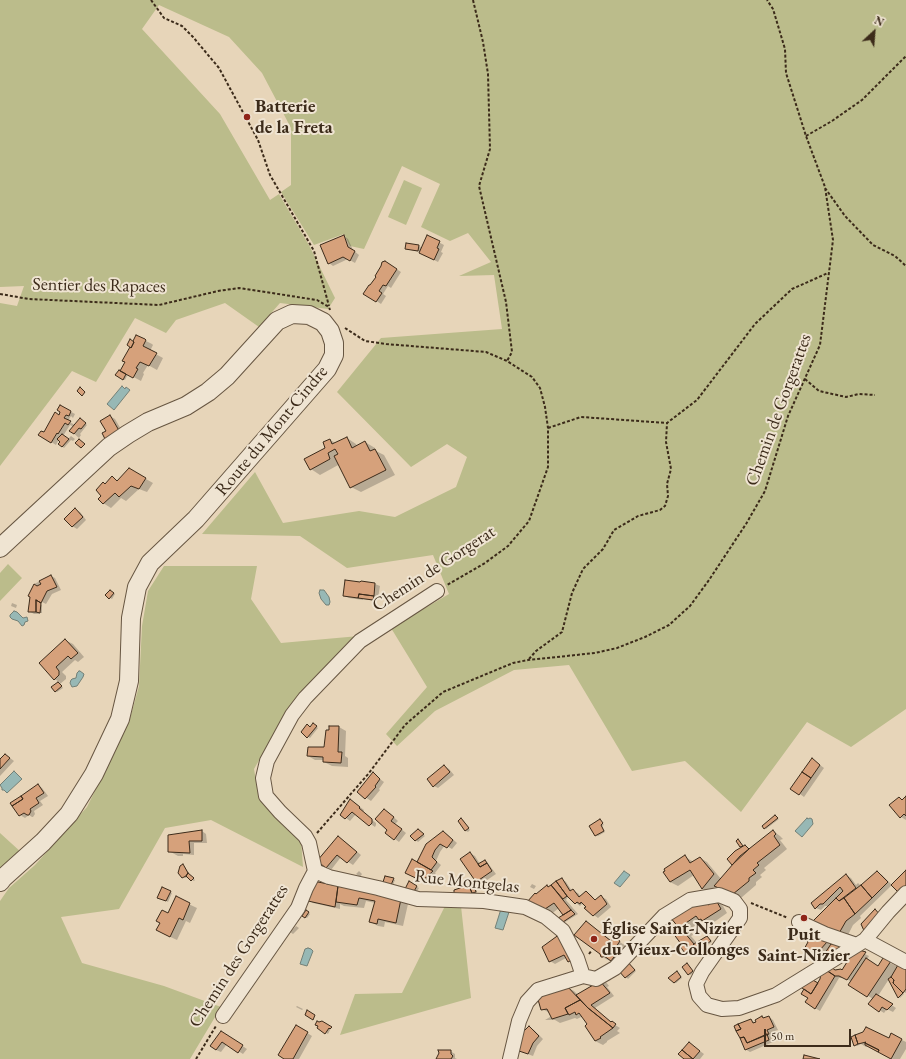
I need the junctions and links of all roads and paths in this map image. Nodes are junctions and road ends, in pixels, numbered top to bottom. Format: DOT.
graph roads {
  1 [pos="151,0"];
  2 [pos="473,0"];
  3 [pos="768,0"];
  4 [pos="906,56"];
  5 [pos="806,136"];
  6 [pos="825,187"];
  7 [pos="906,266"];
  8 [pos="828,273"];
  9 [pos="0,294"];
  10 [pos="329,307"];
  11 [pos="331,311"];
  12 [pos="344,328"];
  13 [pos="507,362"];
  14 [pos="805,379"];
  15 [pos="875,396"];
  16 [pos="668,423"];
  17 [pos="548,428"];
  18 [pos="0,548"];
  19 [pos="438,591"];
  20 [pos="528,660"];
  21 [pos="309,843"];
  22 [pos="315,871"];
  23 [pos="0,882"];
  24 [pos="906,894"];
  25 [pos="734,901"];
  26 [pos="798,922"];
  27 [pos="861,942"];
  28 [pos="906,962"];
  29 [pos="583,976"];
  30 [pos="223,1016"];
  31 [pos="196,1059"];
  32 [pos="510,1059"];
  1 -- 10 [label="path"];
  2 -- 13 [label="path"];
  3 -- 5 [label="path, Chemin de Gorgerattes"];
  4 -- 5 [label="path"];
  5 -- 6 [label="path, Chemin de Gorgerattes"];
  6 -- 7 [label="path"];
  6 -- 8 [label="path, Chemin de Gorgerattes"];
  8 -- 14 [label="path, Chemin de Gorgerattes"];
  8 -- 16 [label="path"];
  9 -- 10 [label="path, Sentier des Rapaces"];
  10 -- 11 [label="path"];
  12 -- 13 [label="path, Chemin de Gorgerat"];
  13 -- 17 [label="path, Chemin de Gorgerat"];
  14 -- 15 [label="path"];
  14 -- 20 [label="path, Chemin de Gorgerattes"];
  16 -- 17 [label="path"];
  16 -- 20 [label="path"];
  17 -- 19 [label="path, Chemin de Gorgerat"];
  18 -- 23 [label="street, Route du Mont-Cindre"];
  19 -- 21 [label="street, Chemin de Gorgerat"];
  20 -- 21 [label="path"];
  21 -- 22 [label="street"];
  22 -- 29 [label="street, Rue Montgelas"];
  22 -- 30 [label="street, Chemin des Gorgerattes"];
  24 -- 27 [label="street"];
  25 -- 26 [label="path"];
  25 -- 27 [label="street"];
  25 -- 29 [label="street"];
  26 -- 27 [label="street"];
  27 -- 28 [label="street"];
  29 -- 32 [label="street"];
  30 -- 31 [label="path, Chemin des Gorgerattes"];
}
